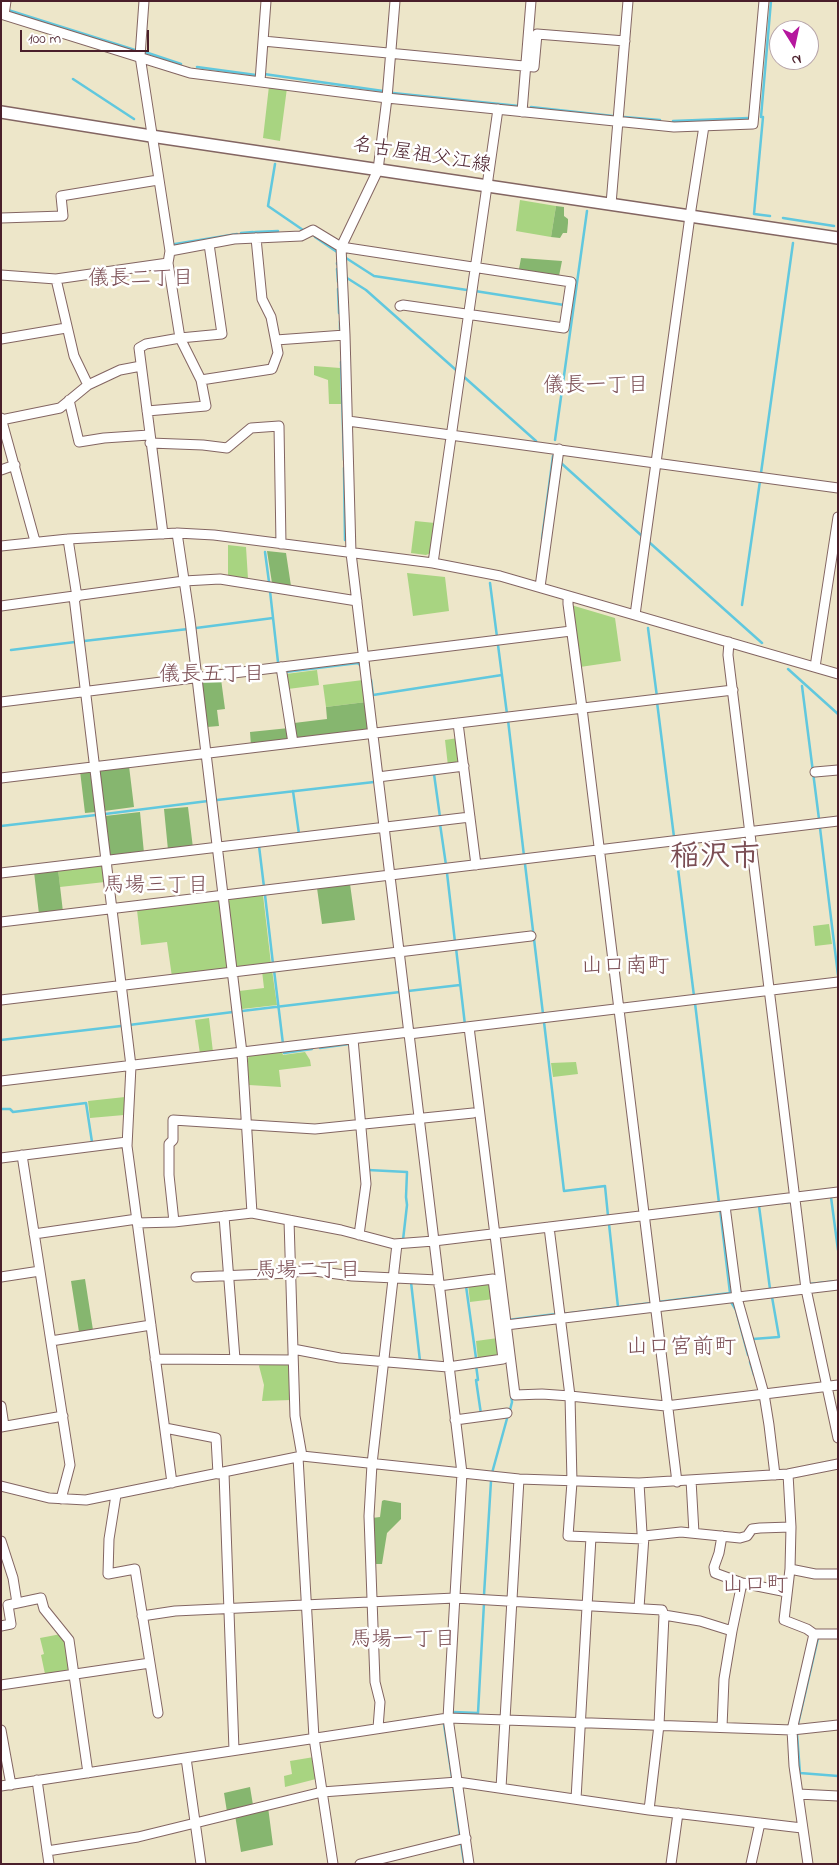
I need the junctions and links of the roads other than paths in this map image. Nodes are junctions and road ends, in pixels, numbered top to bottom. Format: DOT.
graph roads {
  1 [pos="6,1"];
  2 [pos="144,1"];
  3 [pos="266,1"];
  4 [pos="395,1"];
  5 [pos="531,1"];
  6 [pos="628,1"];
  7 [pos="764,1"];
  8 [pos="2,15"];
  9 [pos="263,41"];
  10 [pos="625,41"];
  11 [pos="391,53"];
  12 [pos="140,56"];
  13 [pos="526,66"];
  14 [pos="260,81"];
  15 [pos="387,98"];
  16 [pos="498,110"];
  17 [pos="1,112"];
  18 [pos="522,112"];
  19 [pos="618,122"];
  20 [pos="704,126"];
  21 [pos="151,136"];
  22 [pos="378,170"];
  23 [pos="158,180"];
  24 [pos="486,186"];
  25 [pos="612,204"];
  26 [pos="690,216"];
  27 [pos="1,218"];
  28 [pos="256,238"];
  29 [pos="838,238"];
  30 [pos="209,244"];
  31 [pos="341,247"];
  32 [pos="170,251"];
  33 [pos="168,263"];
  34 [pos="474,267"];
  35 [pos="1,275"];
  36 [pos="56,279"];
  37 [pos="400,306"];
  38 [pos="468,314"];
  39 [pos="66,328"];
  40 [pos="346,335"];
  41 [pos="180,338"];
  42 [pos="2,339"];
  43 [pos="276,340"];
  44 [pos="142,366"];
  45 [pos="201,380"];
  46 [pos="88,385"];
  47 [pos="69,400"];
  48 [pos="147,410"];
  49 [pos="1,419"];
  50 [pos="348,421"];
  51 [pos="451,435"];
  52 [pos="150,439"];
  53 [pos="559,449"];
  54 [pos="656,462"];
  55 [pos="15,465"];
  56 [pos="1,470"];
  57 [pos="838,488"];
  58 [pos="838,517"];
  59 [pos="163,534"];
  60 [pos="177,534"];
  61 [pos="836,538"];
  62 [pos="68,539"];
  63 [pos="35,541"];
  64 [pos="281,544"];
  65 [pos="1,546"];
  66 [pos="351,553"];
  67 [pos="433,563"];
  68 [pos="184,582"];
  69 [pos="540,587"];
  70 [pos="568,596"];
  71 [pos="76,597"];
  72 [pos="357,600"];
  73 [pos="1,606"];
  74 [pos="635,615"];
  75 [pos="571,631"];
  76 [pos="729,642"];
  77 [pos="364,657"];
  78 [pos="281,667"];
  79 [pos="815,667"];
  80 [pos="838,674"];
  81 [pos="197,678"];
  82 [pos="733,690"];
  83 [pos="86,692"];
  84 [pos="1,702"];
  85 [pos="582,708"];
  86 [pos="458,723"];
  87 [pos="373,733"];
  88 [pos="293,743"];
  89 [pos="206,753"];
  90 [pos="464,766"];
  91 [pos="95,767"];
  92 [pos="838,770"];
  93 [pos="815,772"];
  94 [pos="378,777"];
  95 [pos="1,778"];
  96 [pos="470,817"];
  97 [pos="838,821"];
  98 [pos="384,827"];
  99 [pos="750,832"];
  100 [pos="218,847"];
  101 [pos="599,850"];
  102 [pos="106,860"];
  103 [pos="476,865"];
  104 [pos="1,873"];
  105 [pos="390,875"];
  106 [pos="224,896"];
  107 [pos="112,909"];
  108 [pos="1,922"];
  109 [pos="531,936"];
  110 [pos="399,952"];
  111 [pos="233,972"];
  112 [pos="838,982"];
  113 [pos="121,985"];
  114 [pos="770,990"];
  115 [pos="1,1000"];
  116 [pos="619,1009"];
  117 [pos="469,1027"];
  118 [pos="409,1033"];
  119 [pos="353,1039"];
  120 [pos="242,1053"];
  121 [pos="131,1066"];
  122 [pos="1,1081"];
  123 [pos="473,1112"];
  124 [pos="419,1119"];
  125 [pos="248,1124"];
  126 [pos="361,1124"];
  127 [pos="127,1142"];
  128 [pos="22,1155"];
  129 [pos="1,1158"];
  130 [pos="838,1192"];
  131 [pos="795,1197"];
  132 [pos="725,1206"];
  133 [pos="252,1212"];
  134 [pos="224,1216"];
  135 [pos="644,1216"];
  136 [pos="288,1220"];
  137 [pos="137,1221"];
  138 [pos="174,1222"];
  139 [pos="549,1227"];
  140 [pos="495,1233"];
  141 [pos="34,1234"];
  142 [pos="358,1235"];
  143 [pos="434,1241"];
  144 [pos="397,1244"];
  145 [pos="40,1271"];
  146 [pos="290,1273"];
  147 [pos="229,1275"];
  148 [pos="1,1277"];
  149 [pos="196,1277"];
  150 [pos="394,1278"];
  151 [pos="438,1283"];
  152 [pos="838,1285"];
  153 [pos="806,1289"];
  154 [pos="737,1298"];
  155 [pos="654,1308"];
  156 [pos="560,1318"];
  157 [pos="151,1325"];
  158 [pos="506,1325"];
  159 [pos="51,1341"];
  160 [pos="293,1349"];
  161 [pos="155,1359"];
  162 [pos="235,1359"];
  163 [pos="293,1360"];
  164 [pos="383,1362"];
  165 [pos="448,1366"];
  166 [pos="838,1385"];
  167 [pos="827,1386"];
  168 [pos="764,1394"];
  169 [pos="570,1396"];
  170 [pos="1,1406"];
  171 [pos="666,1406"];
  172 [pos="507,1413"];
  173 [pos="63,1416"];
  174 [pos="455,1420"];
  175 [pos="3,1426"];
  176 [pos="165,1428"];
  177 [pos="838,1438"];
  178 [pos="300,1457"];
  179 [pos="372,1464"];
  180 [pos="838,1464"];
  181 [pos="221,1473"];
  182 [pos="462,1473"];
  183 [pos="788,1474"];
  184 [pos="775,1475"];
  185 [pos="519,1479"];
  186 [pos="691,1480"];
  187 [pos="572,1482"];
  188 [pos="677,1482"];
  189 [pos="172,1483"];
  190 [pos="638,1483"];
  191 [pos="1,1486"];
  192 [pos="116,1495"];
  193 [pos="61,1499"];
  194 [pos="791,1526"];
  195 [pos="694,1533"];
  196 [pos="722,1536"];
  197 [pos="591,1537"];
  198 [pos="644,1537"];
  199 [pos="1,1541"];
  200 [pos="790,1569"];
  201 [pos="838,1574"];
  202 [pos="742,1583"];
  203 [pos="787,1592"];
  204 [pos="455,1598"];
  205 [pos="512,1601"];
  206 [pos="372,1602"];
  207 [pos="17,1603"];
  208 [pos="306,1605"];
  209 [pos="587,1605"];
  210 [pos="230,1608"];
  211 [pos="639,1608"];
  212 [pos="664,1615"];
  213 [pos="142,1616"];
  214 [pos="1,1626"];
  215 [pos="732,1631"];
  216 [pos="814,1634"];
  217 [pos="838,1634"];
  218 [pos="150,1663"];
  219 [pos="74,1674"];
  220 [pos="1,1686"];
  221 [pos="158,1713"];
  222 [pos="448,1718"];
  223 [pos="505,1720"];
  224 [pos="580,1723"];
  225 [pos="659,1725"];
  226 [pos="838,1725"];
  227 [pos="722,1727"];
  228 [pos="378,1728"];
  229 [pos="792,1730"];
  230 [pos="2,1734"];
  231 [pos="314,1738"];
  232 [pos="234,1750"];
  233 [pos="186,1758"];
  234 [pos="88,1773"];
  235 [pos="37,1780"];
  236 [pos="458,1782"];
  237 [pos="6,1785"];
  238 [pos="500,1788"];
  239 [pos="322,1792"];
  240 [pos="798,1794"];
  241 [pos="838,1796"];
  242 [pos="576,1799"];
  243 [pos="650,1810"];
  244 [pos="678,1813"];
  245 [pos="195,1823"];
  246 [pos="760,1823"];
  247 [pos="802,1828"];
  248 [pos="466,1838"];
  249 [pos="48,1851"];
  250 [pos="49,1864"];
  251 [pos="201,1864"];
  252 [pos="333,1864"];
  253 [pos="360,1864"];
  254 [pos="469,1864"];
  255 [pos="671,1864"];
  256 [pos="751,1864"];
  257 [pos="808,1864"];
  1 -- 8 [label="street"];
  2 -- 12 [label="street"];
  3 -- 9 [label="street"];
  4 -- 11 [label="street"];
  5 -- 13 [label="street"];
  6 -- 10 [label="street"];
  7 -- 20 [label="street"];
  8 -- 12 [label="street"];
  9 -- 11 [label="street"];
  9 -- 14 [label="street"];
  10 -- 13 [label="street"];
  10 -- 19 [label="street"];
  11 -- 13 [label="street"];
  11 -- 15 [label="street"];
  12 -- 14 [label="street"];
  12 -- 21 [label="street"];
  13 -- 18 [label="street"];
  14 -- 15 [label="street"];
  15 -- 16 [label="street"];
  15 -- 22 [label="street"];
  16 -- 18 [label="street"];
  16 -- 24 [label="street"];
  17 -- 21 [label="main road, 名古屋祖父江線"];
  18 -- 19 [label="street"];
  19 -- 20 [label="street"];
  19 -- 25 [label="street"];
  20 -- 26 [label="street"];
  21 -- 22 [label="main road, 名古屋祖父江線"];
  21 -- 23 [label="street"];
  22 -- 24 [label="main road, 名古屋祖父江線"];
  22 -- 31 [label="street"];
  23 -- 27 [label="street"];
  23 -- 32 [label="street"];
  24 -- 25 [label="main road, 名古屋祖父江線"];
  24 -- 34 [label="street"];
  25 -- 26 [label="main road, 名古屋祖父江線"];
  26 -- 29 [label="main road, 名古屋祖父江線"];
  26 -- 54 [label="street"];
  28 -- 30 [label="street"];
  28 -- 31 [label="street"];
  28 -- 43 [label="street"];
  30 -- 32 [label="street"];
  30 -- 41 [label="street"];
  31 -- 34 [label="street"];
  31 -- 40 [label="street"];
  32 -- 33 [label="street"];
  33 -- 36 [label="street"];
  33 -- 41 [label="street"];
  34 -- 38 [label="street"];
  34 -- 38 [label="street"];
  35 -- 36 [label="street"];
  36 -- 39 [label="street"];
  37 -- 38 [label="street"];
  38 -- 51 [label="street"];
  39 -- 42 [label="street"];
  39 -- 46 [label="street"];
  40 -- 43 [label="street"];
  40 -- 50 [label="street"];
  41 -- 44 [label="street"];
  41 -- 45 [label="street"];
  43 -- 45 [label="street"];
  44 -- 46 [label="street"];
  44 -- 48 [label="street"];
  45 -- 48 [label="street"];
  46 -- 47 [label="street"];
  47 -- 49 [label="street"];
  47 -- 52 [label="street"];
  48 -- 52 [label="street"];
  49 -- 55 [label="street"];
  50 -- 51 [label="street"];
  50 -- 66 [label="street"];
  51 -- 53 [label="street"];
  51 -- 67 [label="street"];
  52 -- 59 [label="street"];
  52 -- 64 [label="street"];
  53 -- 54 [label="street"];
  53 -- 69 [label="street"];
  54 -- 57 [label="street"];
  54 -- 74 [label="street"];
  55 -- 56 [label="street"];
  55 -- 63 [label="street"];
  58 -- 61 [label="street"];
  59 -- 60 [label="street"];
  59 -- 62 [label="street"];
  60 -- 64 [label="street"];
  60 -- 68 [label="street"];
  61 -- 79 [label="street"];
  62 -- 63 [label="street"];
  62 -- 71 [label="street"];
  63 -- 65 [label="street"];
  64 -- 66 [label="street"];
  66 -- 67 [label="street"];
  66 -- 72 [label="street"];
  67 -- 69 [label="street"];
  68 -- 71 [label="street"];
  68 -- 72 [label="street"];
  68 -- 81 [label="street"];
  69 -- 70 [label="street"];
  70 -- 74 [label="street"];
  70 -- 75 [label="street"];
  71 -- 73 [label="street"];
  71 -- 83 [label="street"];
  72 -- 77 [label="street"];
  74 -- 76 [label="street"];
  75 -- 77 [label="street"];
  75 -- 85 [label="street"];
  76 -- 79 [label="street"];
  76 -- 82 [label="street"];
  77 -- 78 [label="street"];
  77 -- 87 [label="street"];
  78 -- 81 [label="street"];
  78 -- 88 [label="street"];
  79 -- 80 [label="street"];
  81 -- 83 [label="street"];
  81 -- 89 [label="street"];
  82 -- 85 [label="street"];
  82 -- 99 [label="street"];
  83 -- 84 [label="street"];
  83 -- 91 [label="street"];
  85 -- 86 [label="street"];
  85 -- 101 [label="street"];
  86 -- 87 [label="street"];
  86 -- 90 [label="street"];
  87 -- 88 [label="street"];
  87 -- 94 [label="street"];
  88 -- 89 [label="street"];
  89 -- 91 [label="street"];
  89 -- 100 [label="street"];
  90 -- 94 [label="street"];
  90 -- 96 [label="street"];
  91 -- 95 [label="street"];
  91 -- 102 [label="street"];
  92 -- 93 [label="street"];
  94 -- 98 [label="street"];
  96 -- 98 [label="street"];
  96 -- 103 [label="street"];
  97 -- 99 [label="street"];
  98 -- 100 [label="street"];
  98 -- 105 [label="street"];
  99 -- 101 [label="street"];
  99 -- 114 [label="street"];
  100 -- 102 [label="street"];
  100 -- 106 [label="street"];
  101 -- 103 [label="street"];
  101 -- 116 [label="street"];
  102 -- 104 [label="street"];
  102 -- 107 [label="street"];
  103 -- 105 [label="street"];
  105 -- 106 [label="street"];
  105 -- 110 [label="street"];
  106 -- 107 [label="street"];
  106 -- 111 [label="street"];
  107 -- 108 [label="street"];
  107 -- 113 [label="street"];
  109 -- 110 [label="street"];
  110 -- 111 [label="street"];
  110 -- 118 [label="street"];
  111 -- 113 [label="street"];
  111 -- 120 [label="street"];
  112 -- 114 [label="street"];
  113 -- 115 [label="street"];
  113 -- 121 [label="street"];
  114 -- 116 [label="street"];
  114 -- 131 [label="street"];
  116 -- 117 [label="street"];
  116 -- 135 [label="street"];
  117 -- 118 [label="street"];
  117 -- 140 [label="street"];
  118 -- 119 [label="street"];
  118 -- 124 [label="street"];
  119 -- 120 [label="street"];
  119 -- 126 [label="street"];
  120 -- 121 [label="street"];
  120 -- 125 [label="street"];
  121 -- 122 [label="street"];
  121 -- 127 [label="street"];
  123 -- 124 [label="street"];
  124 -- 126 [label="street"];
  124 -- 143 [label="street"];
  125 -- 126 [label="street"];
  125 -- 133 [label="street"];
  125 -- 138 [label="street"];
  126 -- 142 [label="street"];
  127 -- 128 [label="street"];
  127 -- 137 [label="street"];
  128 -- 129 [label="street"];
  128 -- 141 [label="street"];
  130 -- 131 [label="street"];
  131 -- 132 [label="street"];
  131 -- 153 [label="street"];
  132 -- 135 [label="street"];
  132 -- 154 [label="street"];
  133 -- 134 [label="street"];
  133 -- 136 [label="street"];
  134 -- 138 [label="street"];
  134 -- 147 [label="street"];
  135 -- 139 [label="street"];
  135 -- 155 [label="street"];
  136 -- 142 [label="street"];
  136 -- 146 [label="street"];
  137 -- 138 [label="street"];
  137 -- 141 [label="street"];
  137 -- 157 [label="street"];
  139 -- 140 [label="street"];
  139 -- 156 [label="street"];
  140 -- 143 [label="street"];
  140 -- 158 [label="street"];
  141 -- 145 [label="street"];
  142 -- 144 [label="street"];
  143 -- 144 [label="street"];
  143 -- 151 [label="street"];
  144 -- 150 [label="street"];
  145 -- 148 [label="street"];
  145 -- 159 [label="street"];
  146 -- 147 [label="street"];
  146 -- 150 [label="street"];
  146 -- 160 [label="street"];
  147 -- 149 [label="street"];
  147 -- 162 [label="street"];
  150 -- 151 [label="street"];
  150 -- 164 [label="street"];
  151 -- 165 [label="street"];
  151 -- 165 [label="street"];
  152 -- 153 [label="street"];
  153 -- 154 [label="street"];
  153 -- 167 [label="street"];
  154 -- 155 [label="street"];
  154 -- 168 [label="street"];
  155 -- 156 [label="street"];
  155 -- 171 [label="street"];
  156 -- 158 [label="street"];
  156 -- 169 [label="street"];
  157 -- 159 [label="street"];
  157 -- 161 [label="street"];
  158 -- 169 [label="street"];
  159 -- 173 [label="street"];
  160 -- 163 [label="street"];
  160 -- 164 [label="street"];
  161 -- 162 [label="street"];
  161 -- 176 [label="street"];
  162 -- 163 [label="street"];
  163 -- 178 [label="street"];
  164 -- 165 [label="street"];
  164 -- 179 [label="street"];
  165 -- 174 [label="street"];
  166 -- 167 [label="street"];
  167 -- 168 [label="street"];
  167 -- 177 [label="street"];
  168 -- 171 [label="street"];
  168 -- 184 [label="street"];
  169 -- 171 [label="street"];
  169 -- 187 [label="street"];
  170 -- 175 [label="street"];
  171 -- 188 [label="street"];
  172 -- 174 [label="street"];
  173 -- 175 [label="street"];
  173 -- 193 [label="street"];
  174 -- 182 [label="street"];
  176 -- 181 [label="street"];
  176 -- 189 [label="street"];
  178 -- 179 [label="street"];
  178 -- 181 [label="street"];
  178 -- 208 [label="street"];
  179 -- 182 [label="street"];
  179 -- 206 [label="street"];
  180 -- 183 [label="street"];
  181 -- 189 [label="street"];
  181 -- 210 [label="street"];
  182 -- 185 [label="street"];
  182 -- 204 [label="street"];
  183 -- 184 [label="street"];
  183 -- 194 [label="street"];
  184 -- 186 [label="street"];
  185 -- 187 [label="street"];
  185 -- 205 [label="street"];
  186 -- 188 [label="street"];
  186 -- 195 [label="street"];
  187 -- 190 [label="street"];
  187 -- 197 [label="street"];
  188 -- 190 [label="street"];
  189 -- 192 [label="street"];
  190 -- 198 [label="street"];
  191 -- 193 [label="street"];
  192 -- 193 [label="street"];
  192 -- 213 [label="street"];
  194 -- 196 [label="street"];
  194 -- 200 [label="street"];
  195 -- 196 [label="street"];
  195 -- 198 [label="street"];
  196 -- 202 [label="street"];
  197 -- 198 [label="street"];
  197 -- 209 [label="street"];
  198 -- 211 [label="street"];
  199 -- 207 [label="street"];
  200 -- 201 [label="street"];
  200 -- 203 [label="street"];
  202 -- 203 [label="street"];
  202 -- 215 [label="street"];
  203 -- 216 [label="street"];
  204 -- 205 [label="street"];
  204 -- 206 [label="street"];
  204 -- 222 [label="street"];
  205 -- 209 [label="street"];
  205 -- 223 [label="street"];
  206 -- 208 [label="street"];
  206 -- 228 [label="street"];
  207 -- 214 [label="street"];
  207 -- 219 [label="street"];
  208 -- 210 [label="street"];
  208 -- 231 [label="street"];
  209 -- 211 [label="street"];
  209 -- 224 [label="street"];
  210 -- 213 [label="street"];
  210 -- 232 [label="street"];
  211 -- 212 [label="street"];
  212 -- 215 [label="street"];
  212 -- 225 [label="street"];
  213 -- 218 [label="street"];
  215 -- 227 [label="street"];
  216 -- 217 [label="street"];
  216 -- 229 [label="street"];
  218 -- 219 [label="street"];
  218 -- 221 [label="street"];
  219 -- 220 [label="street"];
  219 -- 234 [label="street"];
  222 -- 223 [label="street"];
  222 -- 228 [label="street"];
  222 -- 236 [label="street"];
  223 -- 224 [label="street"];
  223 -- 238 [label="street"];
  224 -- 225 [label="street"];
  224 -- 242 [label="street"];
  225 -- 227 [label="street"];
  225 -- 243 [label="street"];
  226 -- 229 [label="street"];
  227 -- 229 [label="street"];
  228 -- 231 [label="street"];
  229 -- 240 [label="street"];
  230 -- 237 [label="street"];
  231 -- 232 [label="street"];
  231 -- 239 [label="street"];
  232 -- 233 [label="street"];
  233 -- 234 [label="street"];
  233 -- 245 [label="street"];
  234 -- 235 [label="street"];
  235 -- 237 [label="street"];
  235 -- 249 [label="street"];
  236 -- 238 [label="street"];
  236 -- 239 [label="street"];
  236 -- 248 [label="street"];
  238 -- 242 [label="street"];
  239 -- 245 [label="street"];
  239 -- 252 [label="street"];
  240 -- 241 [label="street"];
  240 -- 247 [label="street"];
  242 -- 243 [label="street"];
  243 -- 244 [label="street"];
  244 -- 246 [label="street"];
  244 -- 255 [label="street"];
  245 -- 249 [label="street"];
  245 -- 251 [label="street"];
  246 -- 247 [label="street"];
  246 -- 256 [label="street"];
  247 -- 257 [label="street"];
  248 -- 253 [label="street"];
  248 -- 254 [label="street"];
  249 -- 250 [label="street"];
}
